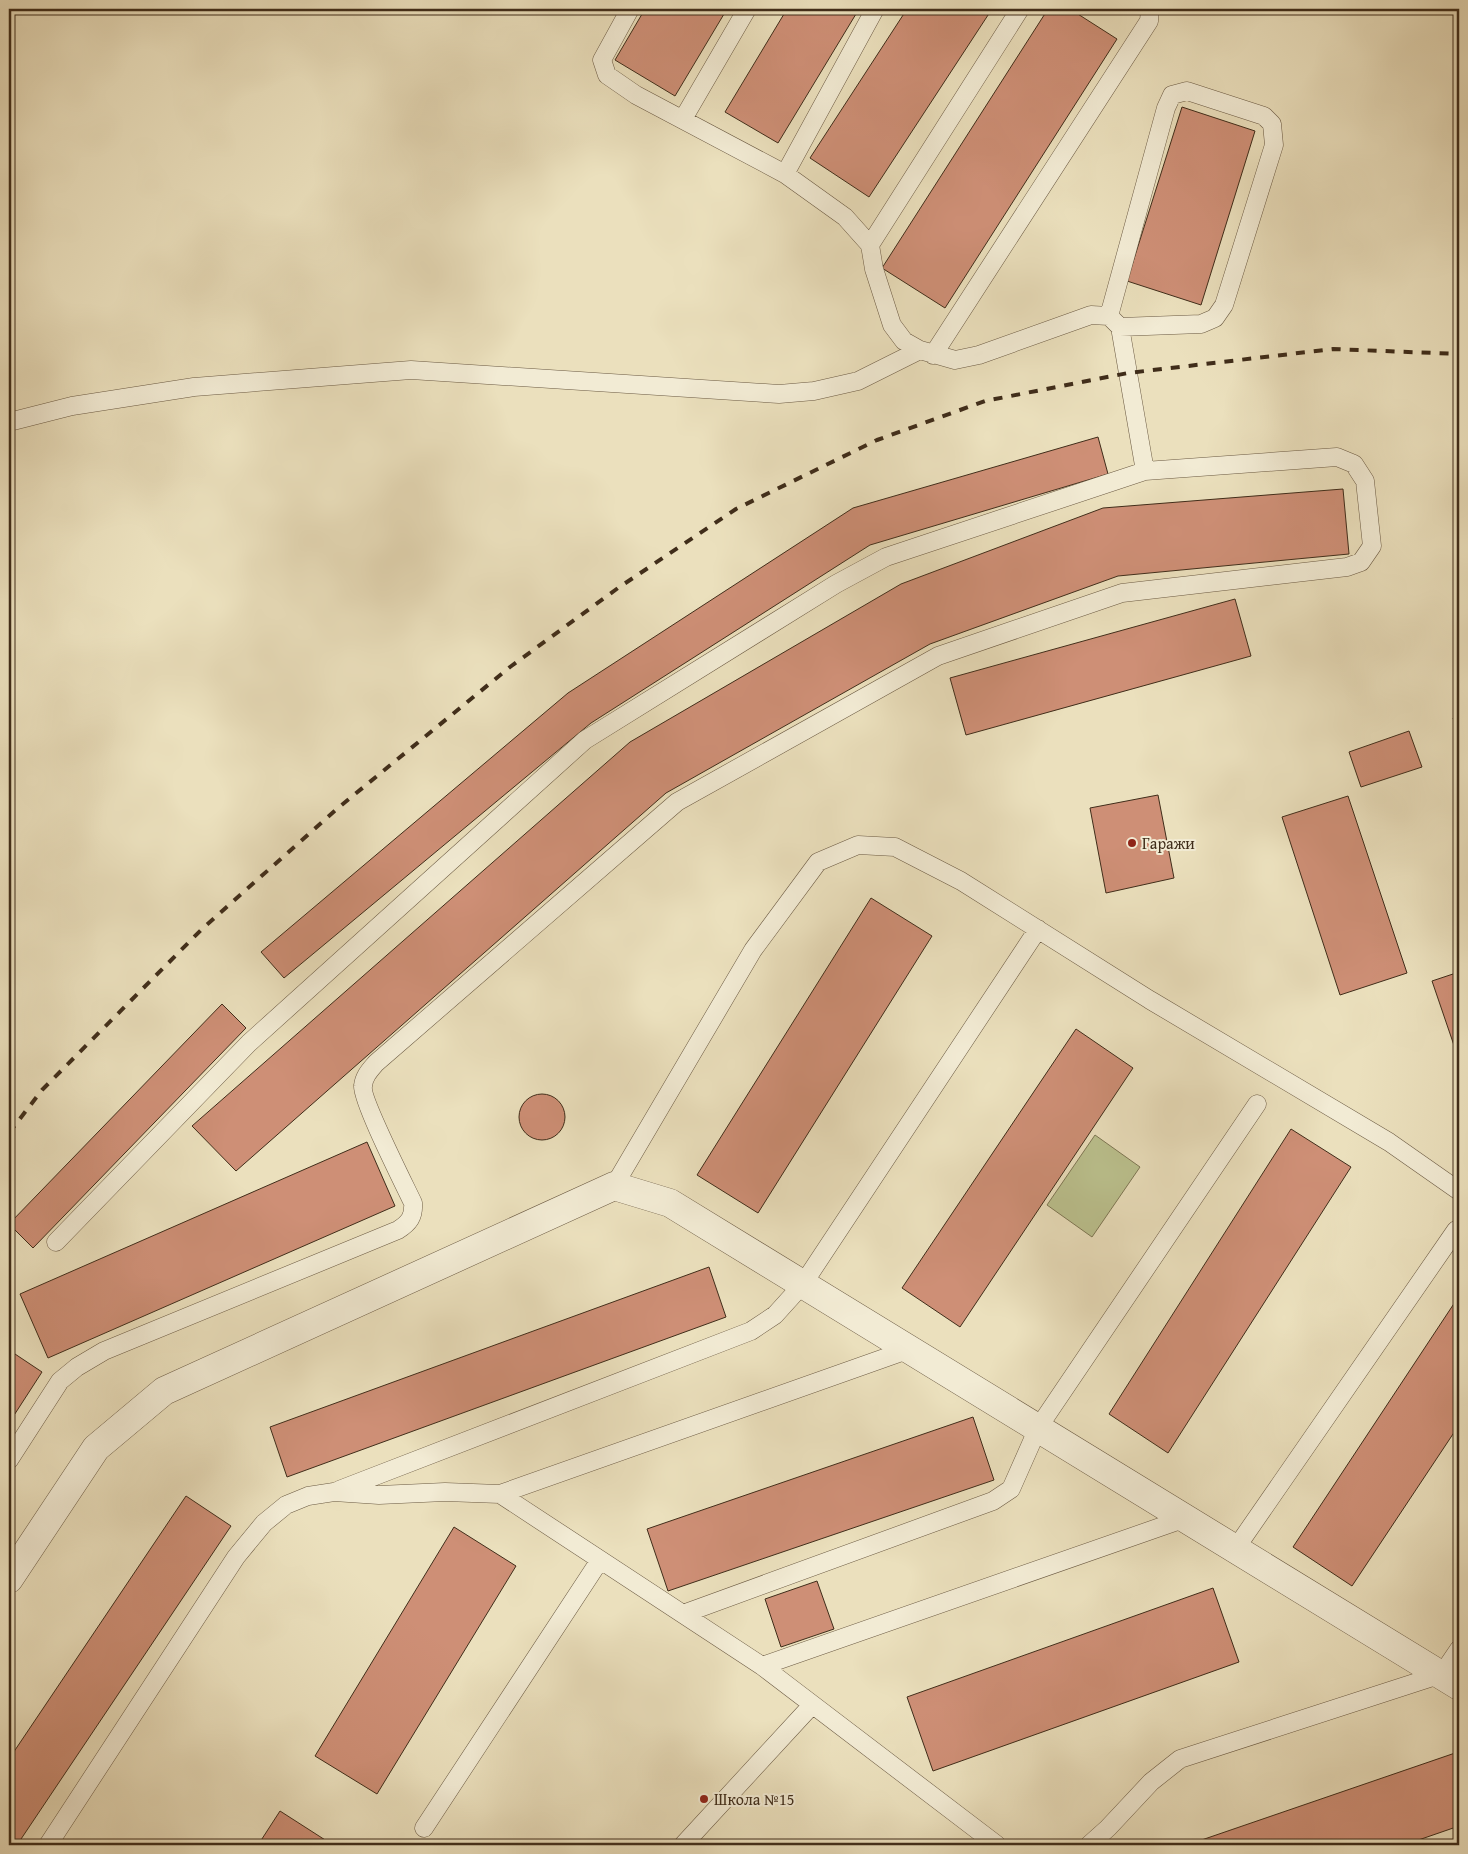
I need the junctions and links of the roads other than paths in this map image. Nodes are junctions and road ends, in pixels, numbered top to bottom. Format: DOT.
graph roads {
  1 [pos="630,9"];
  2 [pos="748,9"];
  3 [pos="876,9"];
  4 [pos="1020,9"];
  5 [pos="1150,9"];
  6 [pos="683,119"];
  7 [pos="785,174"];
  8 [pos="870,245"];
  9 [pos="1115,322"];
  10 [pos="927,353"];
  11 [pos="9,422"];
  12 [pos="1145,470"];
  13 [pos="1038,929"];
  14 [pos="1257,1104"];
  15 [pos="614,1186"];
  16 [pos="1459,1191"];
  17 [pos="1456,1230"];
  18 [pos="56,1242"];
  19 [pos="803,1284"];
  20 [pos="910,1349"];
  21 [pos="1038,1428"];
  22 [pos="9,1460"];
  23 [pos="334,1492"];
  24 [pos="500,1494"];
  25 [pos="1186,1518"];
  26 [pos="1236,1548"];
  27 [pos="600,1560"];
  28 [pos="9,1579"];
  29 [pos="683,1614"];
  30 [pos="1459,1649"];
  31 [pos="762,1666"];
  32 [pos="1451,1680"];
  33 [pos="812,1705"];
  34 [pos="424,1828"];
  35 [pos="48,1845"];
  36 [pos="683,1845"];
  37 [pos="997,1845"];
  38 [pos="1089,1845"];
  1 -- 6 [label="lane"];
  2 -- 6 [label="lane"];
  3 -- 7 [label="lane"];
  4 -- 8 [label="lane"];
  5 -- 10 [label="lane"];
  6 -- 7 [label="lane"];
  7 -- 8 [label="lane"];
  8 -- 10 [label="lane"];
  9 -- 9 [label="lane"];
  9 -- 10 [label="lane"];
  9 -- 12 [label="lane"];
  10 -- 11 [label="lane"];
  12 -- 18 [label="lane"];
  12 -- 22 [label="lane"];
  13 -- 15 [label="lane"];
  13 -- 16 [label="lane"];
  13 -- 19 [label="lane"];
  14 -- 21 [label="lane"];
  15 -- 19 [label="street"];
  15 -- 28 [label="street"];
  17 -- 26 [label="lane"];
  19 -- 20 [label="street"];
  19 -- 23 [label="lane"];
  20 -- 21 [label="street"];
  20 -- 24 [label="lane"];
  21 -- 25 [label="street"];
  21 -- 29 [label="lane"];
  23 -- 24 [label="lane"];
  23 -- 35 [label="lane"];
  24 -- 27 [label="lane"];
  25 -- 26 [label="street"];
  25 -- 31 [label="lane"];
  26 -- 32 [label="street"];
  27 -- 29 [label="lane"];
  27 -- 34 [label="lane"];
  29 -- 31 [label="lane"];
  30 -- 32 [label="lane"];
  31 -- 33 [label="lane"];
  32 -- 38 [label="lane"];
  33 -- 36 [label="lane"];
  33 -- 37 [label="lane"];
}
